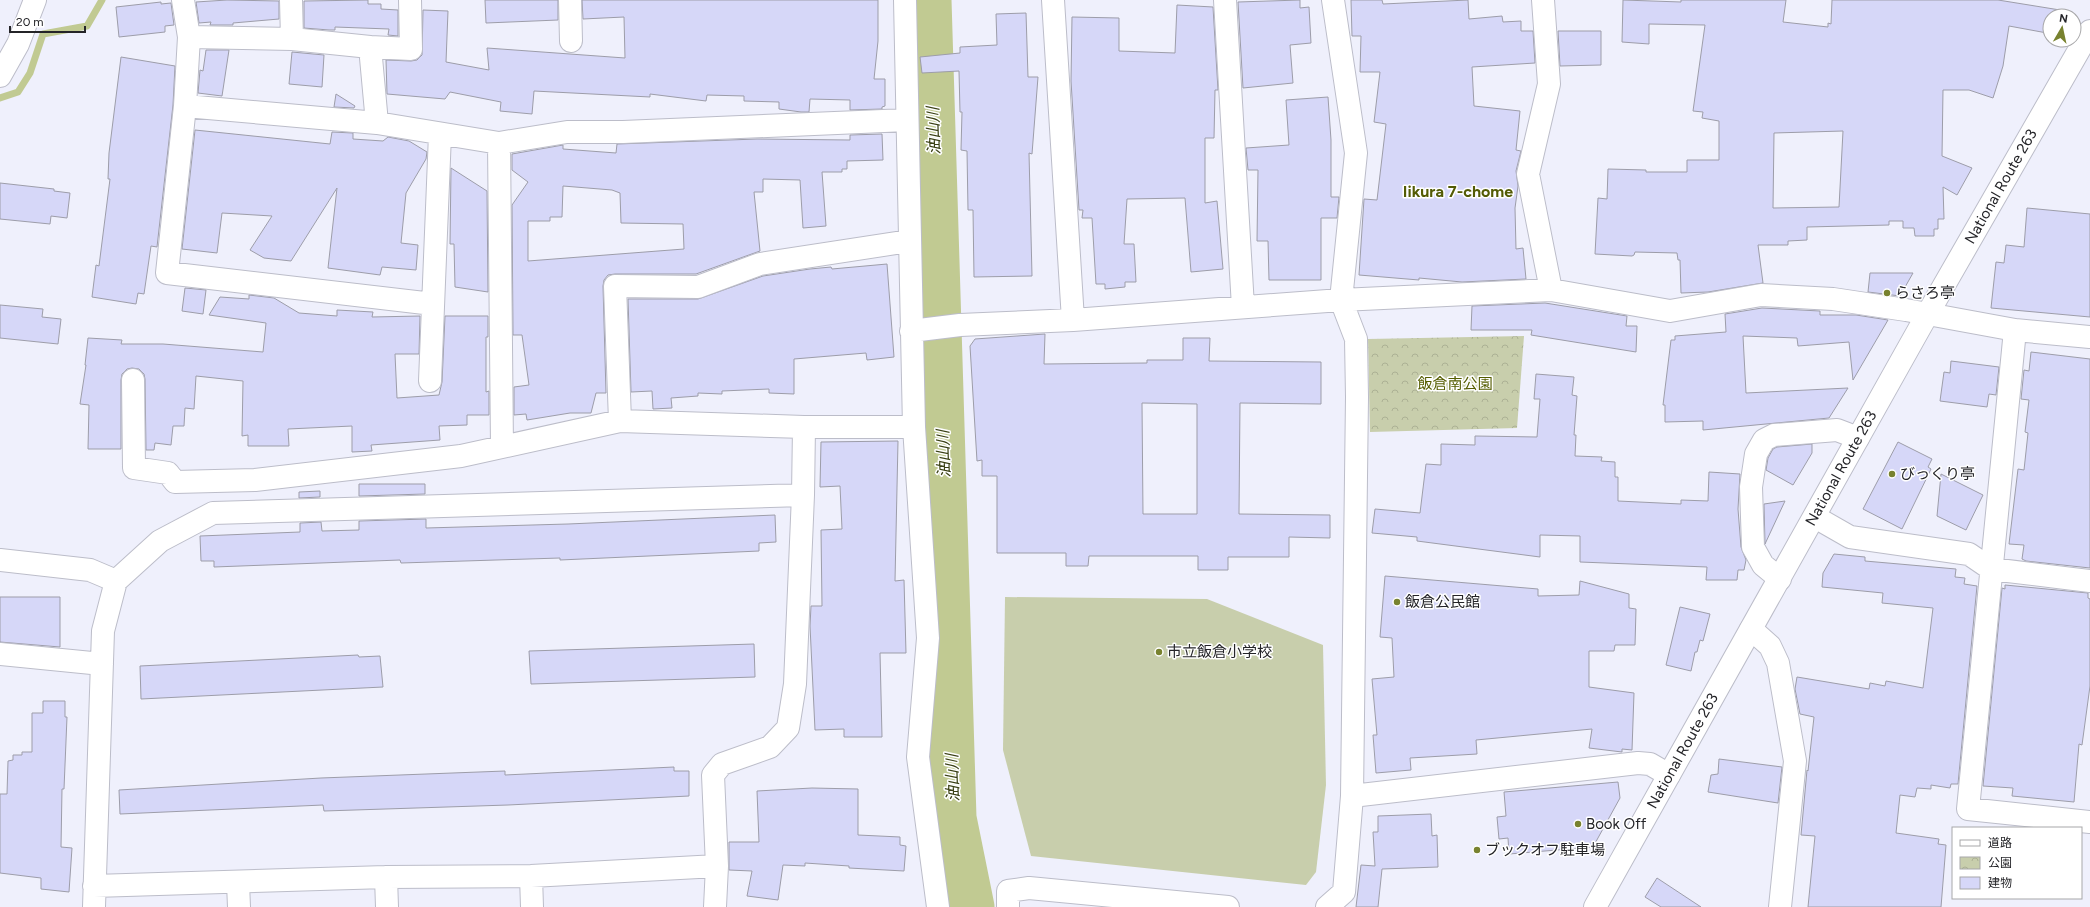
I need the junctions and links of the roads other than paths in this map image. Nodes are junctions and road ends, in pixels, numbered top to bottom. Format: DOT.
graph roads {
  1 [pos="35,0"];
  2 [pos="183,0"];
  3 [pos="292,0"];
  4 [pos="410,0"];
  5 [pos="570,0"];
  6 [pos="905,0"];
  7 [pos="1053,0"];
  8 [pos="1225,0"];
  9 [pos="1333,0"];
  10 [pos="1543,0"];
  11 [pos="2090,31"];
  12 [pos="188,37"];
  13 [pos="292,39"];
  14 [pos="571,41"];
  15 [pos="370,47"];
  16 [pos="0,76"];
  17 [pos="185,106"];
  18 [pos="907,120"];
  19 [pos="377,123"];
  20 [pos="440,134"];
  21 [pos="498,143"];
  22 [pos="909,242"];
  23 [pos="1551,290"];
  24 [pos="1341,300"];
  25 [pos="433,304"];
  26 [pos="1242,307"];
  27 [pos="1927,315"];
  28 [pos="1073,320"];
  29 [pos="2015,330"];
  30 [pos="910,331"];
  31 [pos="2090,337"];
  32 [pos="133,380"];
  33 [pos="430,381"];
  34 [pos="620,421"];
  35 [pos="804,427"];
  36 [pos="914,427"];
  37 [pos="1858,438"];
  38 [pos="502,447"];
  39 [pos="803,495"];
  40 [pos="1815,517"];
  41 [pos="0,560"];
  42 [pos="1991,569"];
  43 [pos="1780,579"];
  44 [pos="2090,580"];
  45 [pos="116,581"];
  46 [pos="1751,628"];
  47 [pos="0,654"];
  48 [pos="102,664"];
  49 [pos="1669,774"];
  50 [pos="1352,796"];
  51 [pos="2090,822"];
  52 [pos="717,866"];
  53 [pos="531,876"];
  54 [pos="386,877"];
  55 [pos="238,883"];
  56 [pos="94,886"];
  57 [pos="1172,904"];
  58 [pos="94,907"];
  59 [pos="239,907"];
  60 [pos="387,907"];
  61 [pos="532,907"];
  62 [pos="715,907"];
  63 [pos="938,907"];
  64 [pos="1008,907"];
  65 [pos="1228,907"];
  66 [pos="1327,907"];
  67 [pos="1595,907"];
  68 [pos="1780,907"];
  1 -- 16 [label="main road"];
  2 -- 12 [label="main road"];
  3 -- 13 [label="main road"];
  4 -- 15 [label="main road"];
  5 -- 14 [label="main road"];
  6 -- 18 [label="main road"];
  7 -- 28 [label="main road"];
  8 -- 26 [label="main road"];
  9 -- 24 [label="main road"];
  10 -- 23 [label="main road"];
  11 -- 27 [label="main road, National Route 263"];
  12 -- 13 [label="main road"];
  12 -- 17 [label="main road"];
  13 -- 15 [label="main road"];
  15 -- 19 [label="main road"];
  17 -- 19 [label="main road"];
  17 -- 25 [label="main road"];
  18 -- 21 [label="main road"];
  18 -- 22 [label="main road"];
  19 -- 20 [label="main road"];
  20 -- 21 [label="main road"];
  20 -- 25 [label="main road"];
  21 -- 38 [label="main road"];
  22 -- 30 [label="main road"];
  22 -- 34 [label="main road"];
  23 -- 24 [label="main road"];
  23 -- 27 [label="main road"];
  24 -- 26 [label="main road"];
  24 -- 50 [label="main road"];
  25 -- 33 [label="main road"];
  26 -- 28 [label="main road"];
  27 -- 29 [label="main road"];
  27 -- 37 [label="main road, National Route 263"];
  28 -- 30 [label="main road"];
  29 -- 31 [label="main road"];
  29 -- 42 [label="main road"];
  30 -- 36 [label="main road"];
  32 -- 38 [label="main road"];
  34 -- 35 [label="main road"];
  34 -- 38 [label="main road"];
  35 -- 36 [label="main road"];
  35 -- 39 [label="main road"];
  36 -- 63 [label="main road"];
  37 -- 40 [label="main road, National Route 263"];
  37 -- 43 [label="main road"];
  39 -- 45 [label="main road"];
  39 -- 52 [label="main road"];
  40 -- 42 [label="main road"];
  40 -- 43 [label="main road, National Route 263"];
  41 -- 45 [label="main road"];
  42 -- 44 [label="main road"];
  42 -- 51 [label="main road"];
  43 -- 46 [label="main road, National Route 263"];
  45 -- 48 [label="main road"];
  46 -- 49 [label="main road, National Route 263"];
  46 -- 68 [label="main road"];
  47 -- 48 [label="main road"];
  48 -- 56 [label="main road"];
  49 -- 50 [label="main road"];
  49 -- 67 [label="main road, National Route 263"];
  50 -- 66 [label="main road"];
  52 -- 53 [label="main road"];
  52 -- 62 [label="main road"];
  53 -- 54 [label="main road"];
  53 -- 61 [label="main road"];
  54 -- 55 [label="main road"];
  54 -- 60 [label="main road"];
  55 -- 56 [label="main road"];
  55 -- 59 [label="main road"];
  56 -- 58 [label="main road"];
  57 -- 64 [label="main road"];
  57 -- 65 [label="main road"];
}
